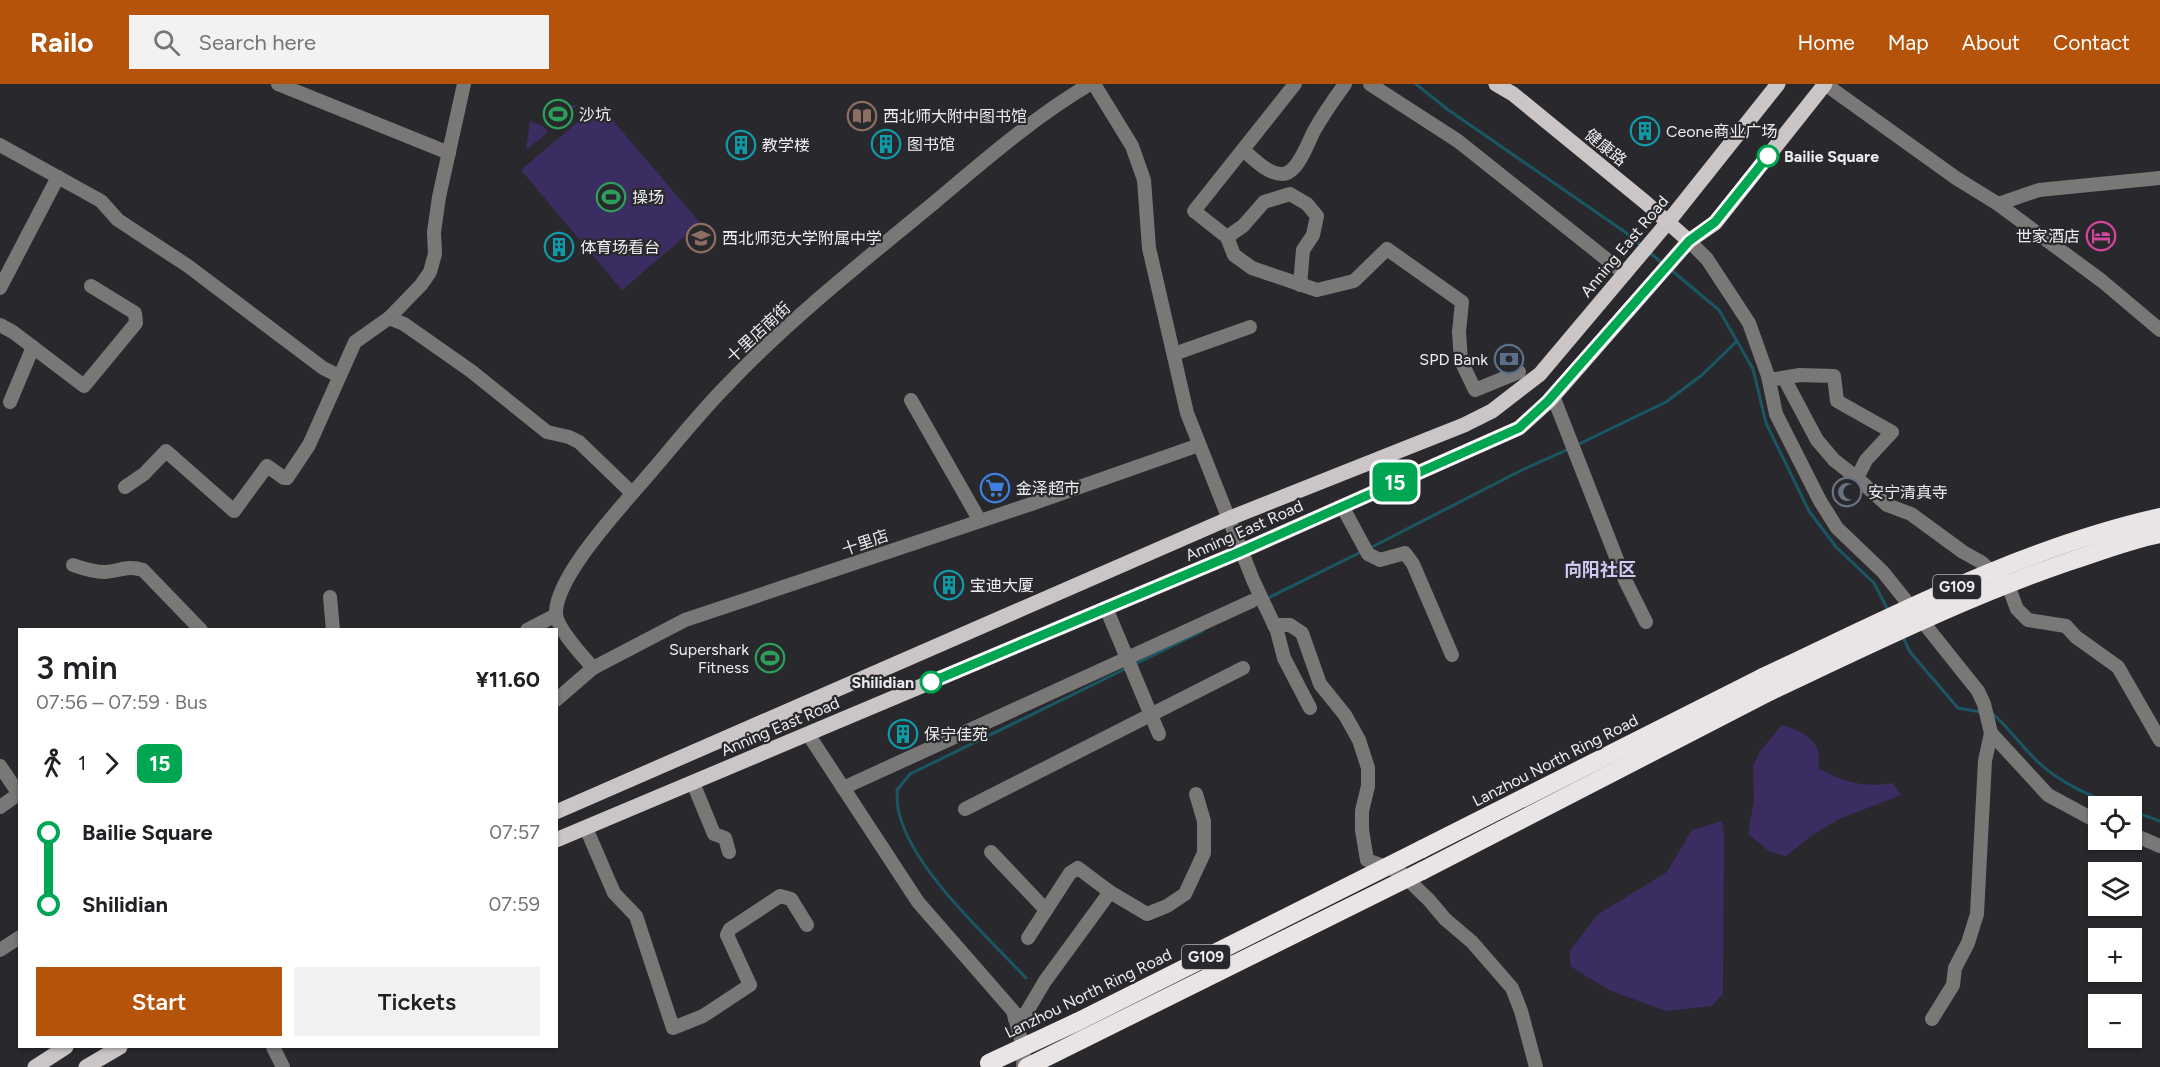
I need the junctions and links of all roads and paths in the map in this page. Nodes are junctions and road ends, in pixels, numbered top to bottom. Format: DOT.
graph roads {
  1 [pos="278,84"];
  2 [pos="464,84"];
  3 [pos="1092,84"];
  4 [pos="1295,84"];
  5 [pos="1345,84"];
  6 [pos="1370,84"];
  7 [pos="1496,84"];
  8 [pos="1778,84"];
  9 [pos="1825,84"];
  10 [pos="0,146"];
  11 [pos="1243,150"];
  12 [pos="449,153"];
  13 [pos="1288,172"];
  14 [pos="58,177"];
  15 [pos="2160,178"];
  16 [pos="1290,194"];
  17 [pos="1998,204"];
  18 [pos="1668,222"];
  19 [pos="1227,237"];
  20 [pos="1689,241"];
  21 [pos="1625,274"];
  22 [pos="1300,285"];
  23 [pos="92,286"];
  24 [pos="0,288"];
  25 [pos="389,318"];
  26 [pos="0,325"];
  27 [pos="1251,327"];
  28 [pos="2160,330"];
  29 [pos="33,347"];
  30 [pos="1174,354"];
  31 [pos="1519,372"];
  32 [pos="339,376"];
  33 [pos="1784,378"];
  34 [pos="1769,380"];
  35 [pos="1553,396"];
  36 [pos="911,400"];
  37 [pos="10,402"];
  38 [pos="1199,445"];
  39 [pos="1857,478"];
  40 [pos="125,487"];
  41 [pos="632,493"];
  42 [pos="1342,506"];
  43 [pos="2160,517"];
  44 [pos="1230,518"];
  45 [pos="980,521"];
  46 [pos="2160,534"];
  47 [pos="1242,551"];
  48 [pos="73,565"];
  49 [pos="330,597"];
  50 [pos="1258,601"];
  51 [pos="1106,608"];
  52 [pos="556,615"];
  53 [pos="1646,622"];
  54 [pos="1274,626"];
  55 [pos="199,628"];
  56 [pos="333,628"];
  57 [pos="531,628"];
  58 [pos="1452,655"];
  59 [pos="1130,664"];
  60 [pos="593,668"];
  61 [pos="1243,668"];
  62 [pos="1767,684"];
  63 [pos="558,698"];
  64 [pos="1310,708"];
  65 [pos="1151,715"];
  66 [pos="1991,733"];
  67 [pos="808,734"];
  68 [pos="1159,734"];
  69 [pos="2160,741"];
  70 [pos="0,766"];
  71 [pos="693,783"];
  72 [pos="843,788"];
  73 [pos="18,793"];
  74 [pos="1196,794"];
  75 [pos="18,795"];
  76 [pos="0,807"];
  77 [pos="965,809"];
  78 [pos="558,811"];
  79 [pos="2088,817"];
  80 [pos="586,828"];
  81 [pos="2142,838"];
  82 [pos="558,839"];
  83 [pos="2160,846"];
  84 [pos="729,852"];
  85 [pos="991,852"];
  86 [pos="1110,892"];
  87 [pos="1046,910"];
  88 [pos="807,925"];
  89 [pos="18,938"];
  90 [pos="1028,938"];
  91 [pos="0,950"];
  92 [pos="1015,1019"];
  93 [pos="1932,1019"];
  94 [pos="64,1048"];
  95 [pos="118,1048"];
  96 [pos="274,1048"];
  97 [pos="984,1065"];
  98 [pos="35,1067"];
  99 [pos="86,1067"];
  100 [pos="283,1067"];
  101 [pos="1025,1067"];
  102 [pos="1536,1067"];
  1 -- 12 [label="street"];
  2 -- 12 [label="street"];
  3 -- 30 [label="street"];
  3 -- 41 [label="street, 十里店南街"];
  4 -- 11 [label="street"];
  5 -- 13 [label="street"];
  6 -- 21 [label="street"];
  7 -- 18 [label="main road, 健康路"];
  8 -- 18 [label="main road, Anning East Road"];
  9 -- 17 [label="street"];
  9 -- 20 [label="main road, Anning East Road"];
  10 -- 14 [label="street"];
  11 -- 13 [label="street"];
  11 -- 19 [label="street"];
  12 -- 25 [label="street"];
  13 -- 16 [label="street"];
  14 -- 24 [label="street"];
  14 -- 32 [label="street"];
  15 -- 17 [label="street"];
  16 -- 19 [label="street"];
  16 -- 22 [label="street"];
  17 -- 28 [label="street"];
  18 -- 20 [label="main road, 健康路"];
  18 -- 21 [label="main road, Anning East Road"];
  19 -- 22 [label="street"];
  20 -- 34 [label="street"];
  20 -- 35 [label="main road, Anning East Road"];
  21 -- 44 [label="main road, Anning East Road"];
  22 -- 31 [label="street"];
  23 -- 29 [label="street"];
  25 -- 32 [label="street"];
  25 -- 41 [label="street"];
  26 -- 29 [label="street"];
  27 -- 30 [label="street"];
  29 -- 37 [label="street"];
  30 -- 38 [label="street"];
  32 -- 40 [label="street"];
  33 -- 34 [label="street"];
  33 -- 39 [label="street"];
  33 -- 39 [label="street"];
  34 -- 66 [label="street"];
  35 -- 42 [label="main road, Anning East Road"];
  35 -- 53 [label="street"];
  36 -- 45 [label="street"];
  38 -- 44 [label="street"];
  38 -- 45 [label="street, 十里店"];
  39 -- 69 [label="street"];
  41 -- 52 [label="street, 十里店南街"];
  42 -- 47 [label="main road, Anning East Road"];
  42 -- 58 [label="street"];
  43 -- 62 [label="highway, Lanzhou North Ring Road / G109, bridge"];
  44 -- 47 [label="street"];
  44 -- 78 [label="main road, Anning East Road"];
  45 -- 60 [label="street, 十里店"];
  46 -- 62 [label="highway, Lanzhou North Ring Road / G109, bridge"];
  47 -- 50 [label="street"];
  47 -- 51 [label="main road, Anning East Road"];
  48 -- 55 [label="street"];
  49 -- 56 [label="street"];
  50 -- 54 [label="street"];
  50 -- 59 [label="street"];
  51 -- 59 [label="street"];
  51 -- 67 [label="main road, Anning East Road"];
  52 -- 57 [label="street"];
  52 -- 60 [label="street"];
  54 -- 64 [label="street"];
  54 -- 102 [label="street"];
  59 -- 65 [label="street"];
  59 -- 72 [label="street"];
  60 -- 63 [label="street, 十里店"];
  61 -- 65 [label="street"];
  62 -- 97 [label="highway, Lanzhou North Ring Road / G109, bridge"];
  62 -- 101 [label="highway, Lanzhou North Ring Road / G109, bridge"];
  65 -- 68 [label="street"];
  65 -- 77 [label="street"];
  66 -- 79 [label="street"];
  66 -- 93 [label="street"];
  67 -- 71 [label="main road, Anning East Road"];
  67 -- 72 [label="street"];
  70 -- 73 [label="street"];
  71 -- 80 [label="main road, Anning East Road"];
  71 -- 84 [label="street"];
  72 -- 92 [label="street"];
  74 -- 86 [label="street"];
  75 -- 76 [label="street"];
  80 -- 82 [label="main road, Anning East Road"];
  80 -- 88 [label="street"];
  81 -- 83 [label="street"];
  85 -- 87 [label="street"];
  86 -- 87 [label="street"];
  86 -- 92 [label="street"];
  87 -- 90 [label="street"];
  89 -- 91 [label="street"];
  92 -- 101 [label="street"];
  94 -- 98 [label="main road"];
  95 -- 99 [label="main road"];
  96 -- 100 [label="street"];
}
